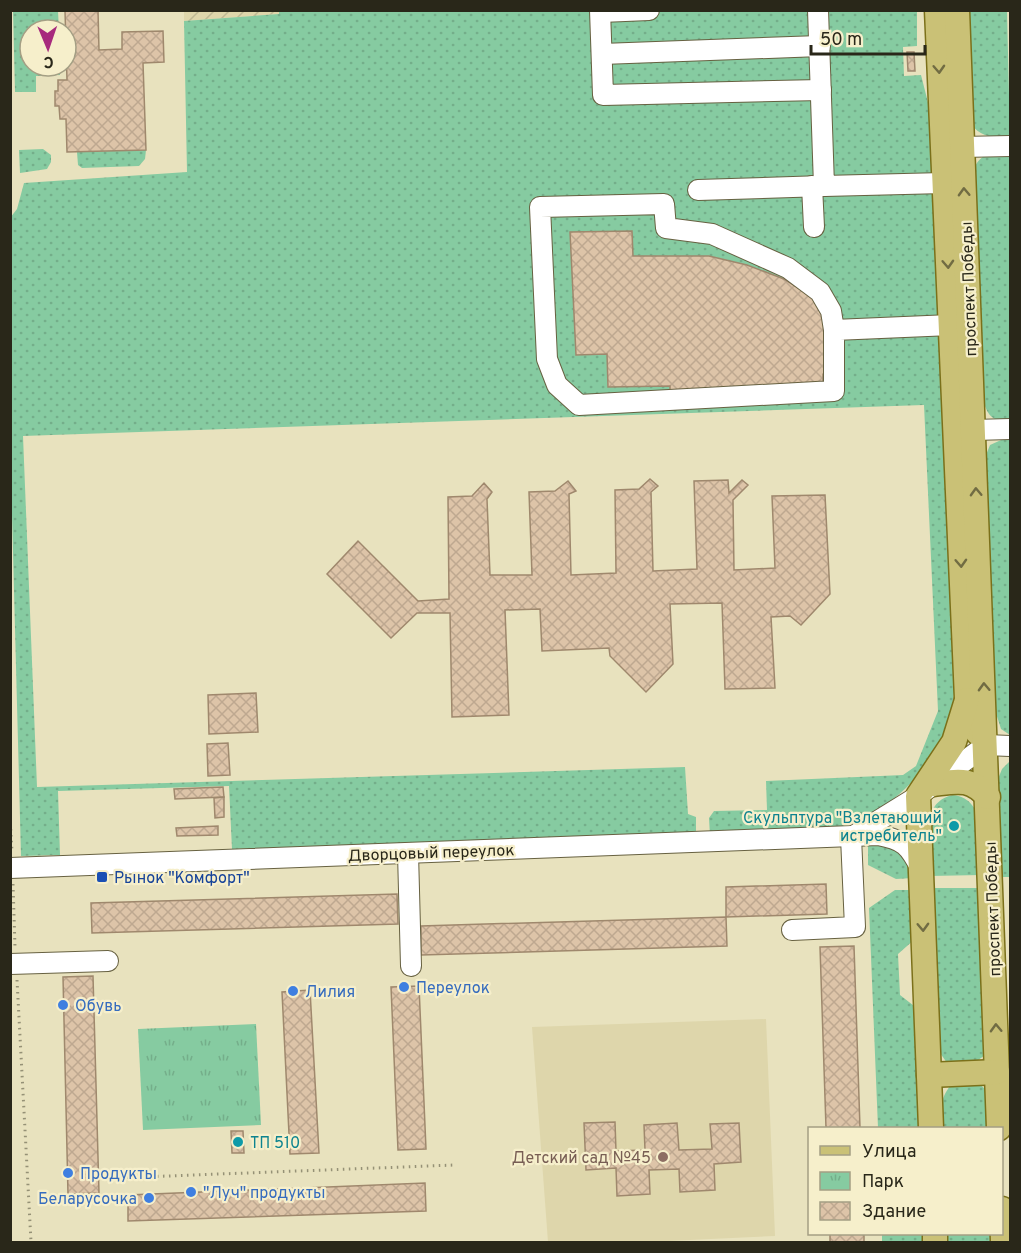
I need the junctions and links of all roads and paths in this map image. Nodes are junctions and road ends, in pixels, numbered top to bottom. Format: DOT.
graph roads {
  1 [pos="649,10"];
  2 [pos="819,10"];
  3 [pos="937,10"];
  4 [pos="957,10"];
  5 [pos="601,11"];
  6 [pos="820,46"];
  7 [pos="602,54"];
  8 [pos="821,90"];
  9 [pos="1011,146"];
  10 [pos="953,148"];
  11 [pos="944,183"];
  12 [pos="818,186"];
  13 [pos="698,190"];
  14 [pos="814,227"];
  15 [pos="951,325"];
  16 [pos="834,330"];
  17 [pos="1011,429"];
  18 [pos="964,430"];
  19 [pos="967,699"];
  20 [pos="986,745"];
  21 [pos="1011,746"];
  22 [pos="926,790"];
  23 [pos="988,797"];
  24 [pos="851,837"];
  25 [pos="408,853"];
  26 [pos="10,868"];
  27 [pos="921,869"];
  28 [pos="13,892"];
  29 [pos="792,930"];
  30 [pos="108,960"];
  31 [pos="13,964"];
  32 [pos="411,966"];
  33 [pos="1004,1072"];
  34 [pos="929,1075"];
  35 [pos="931,1127"];
  36 [pos="999,1127"];
  37 [pos="455,1165"];
  38 [pos="115,1178"];
  39 [pos="31,1242"];
  1 -- 5 [label="street"];
  2 -- 6 [label="street"];
  3 -- 10 [label="main road, проспект Победы, one-way"];
  4 -- 10 [label="main road, проспект Победы"];
  5 -- 7 [label="street"];
  6 -- 7 [label="street"];
  6 -- 8 [label="street"];
  7 -- 8 [label="street"];
  8 -- 12 [label="street"];
  9 -- 10 [label="street"];
  10 -- 11 [label="main road, проспект Победы"];
  18 -- 10 [label="main road, проспект Победы, one-way"];
  11 -- 12 [label="street"];
  11 -- 15 [label="main road, проспект Победы, one-way"];
  12 -- 13 [label="street"];
  12 -- 14 [label="street"];
  15 -- 16 [label="street"];
  15 -- 18 [label="main road, проспект Победы"];
  16 -- 16 [label="street"];
  17 -- 18 [label="street"];
  18 -- 19 [label="main road, проспект Победы, one-way"];
  20 -- 18 [label="main road, проспект Победы, one-way"];
  19 -- 20 [label="main road, проспект Победы"];
  19 -- 22 [label="main road, проспект Победы"];
  20 -- 21 [label="street"];
  20 -- 22 [label="street"];
  20 -- 23 [label="main road, проспект Победы"];
  22 -- 23 [label="main road"];
  22 -- 24 [label="street"];
  22 -- 27 [label="main road"];
  33 -- 23 [label="main road, проспект Победы, one-way"];
  24 -- 25 [label="street, Дворцовый переулок"];
  24 -- 27 [label="street, Дворцовый переулок"];
  24 -- 29 [label="street"];
  25 -- 26 [label="street, Дворцовый переулок"];
  25 -- 32 [label="street"];
  27 -- 34 [label="main road, one-way"];
  28 -- 31 [label="path"];
  30 -- 31 [label="street"];
  31 -- 39 [label="path"];
  33 -- 34 [label="main road"];
  33 -- 36 [label="main road, проспект Победы"];
  34 -- 35 [label="main road"];
  37 -- 38 [label="path"];
}
